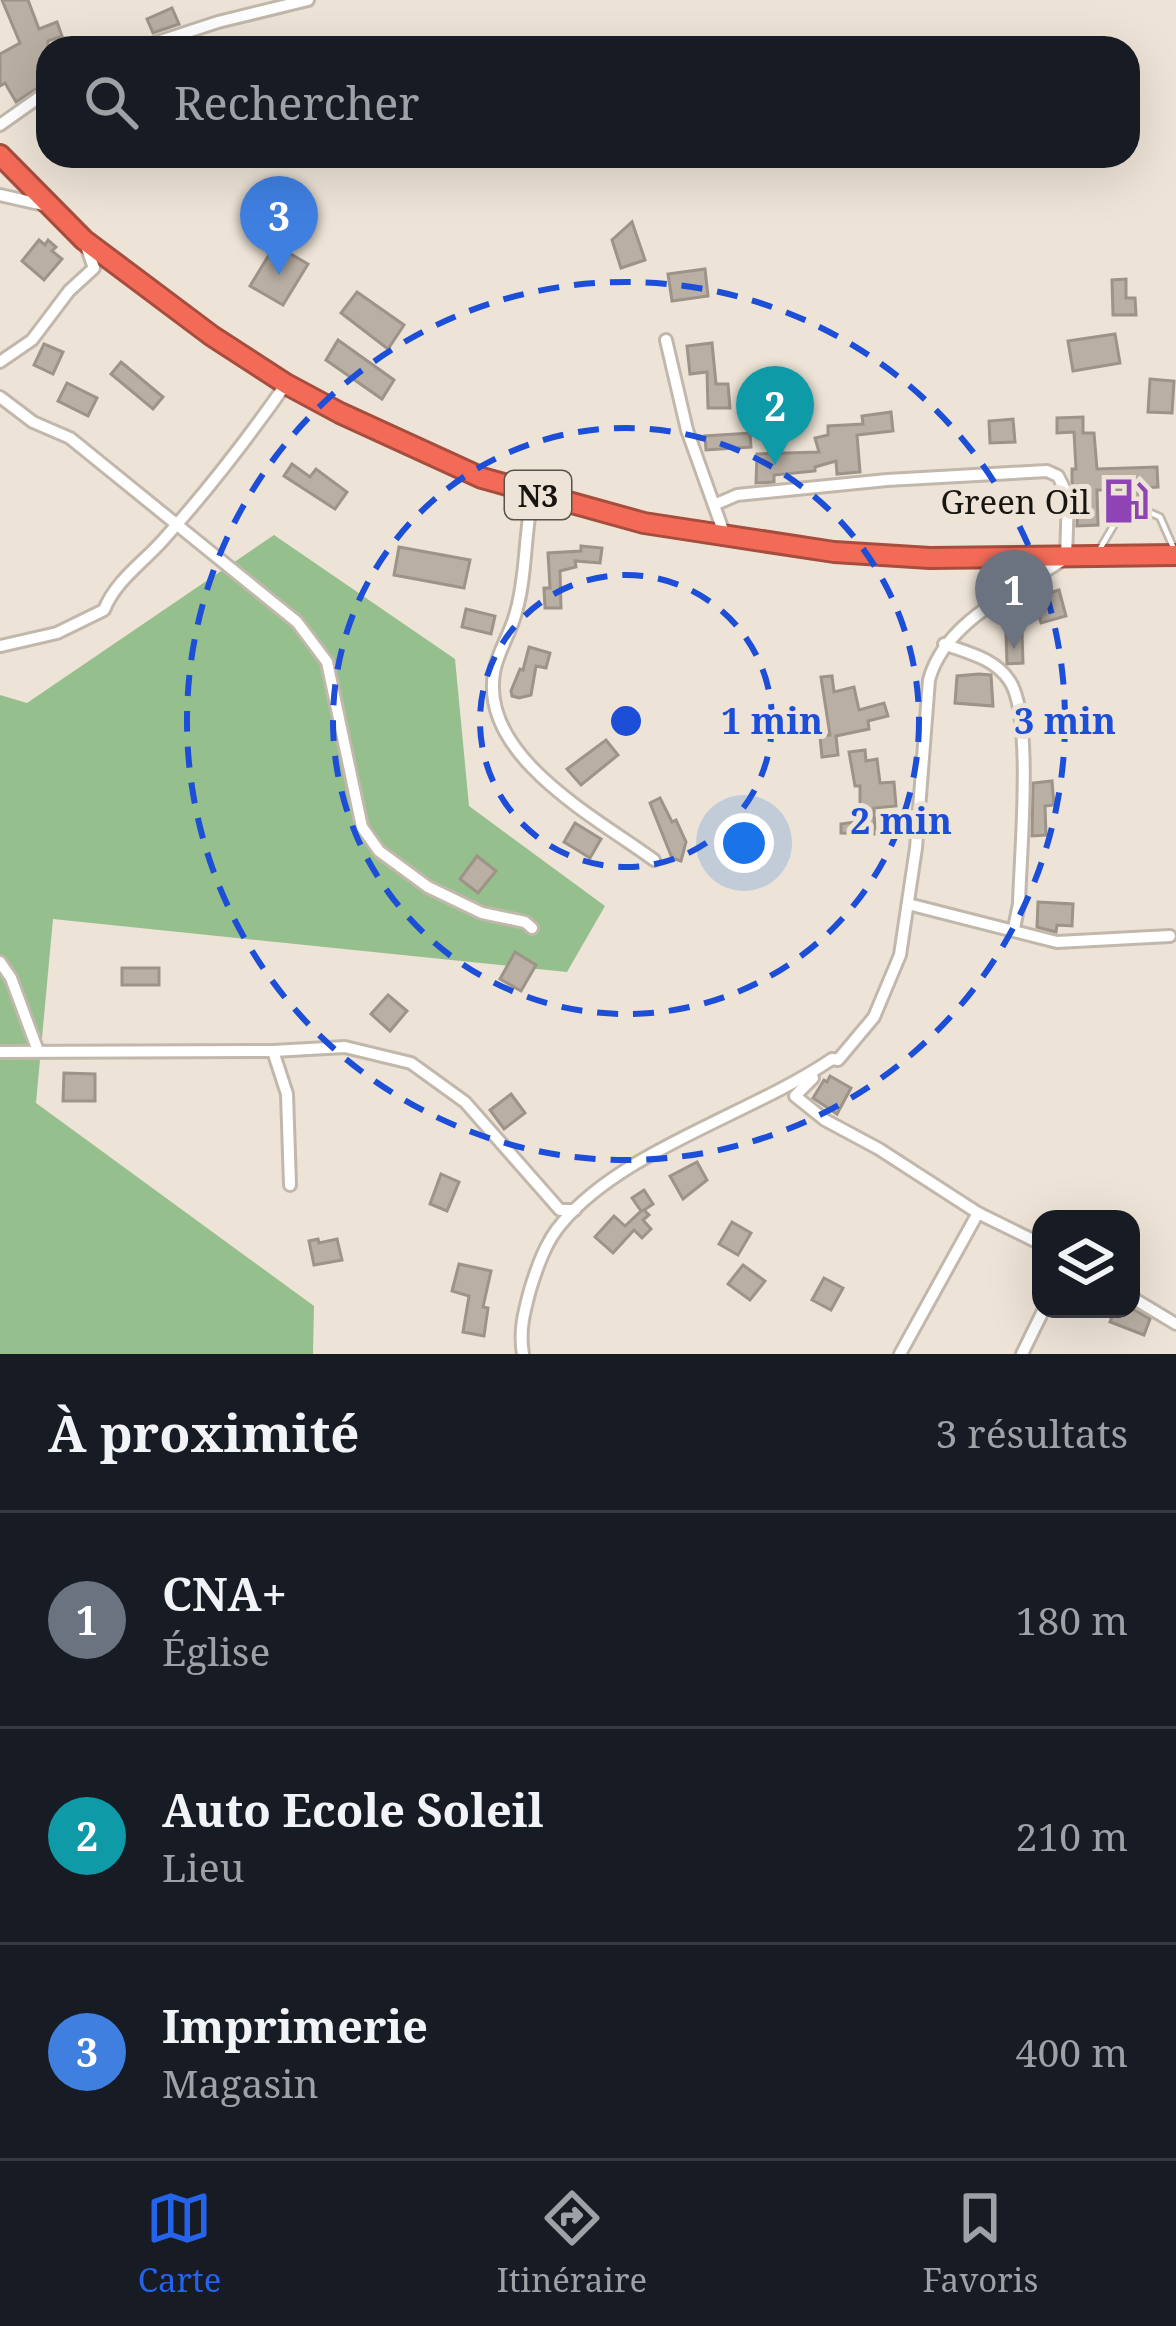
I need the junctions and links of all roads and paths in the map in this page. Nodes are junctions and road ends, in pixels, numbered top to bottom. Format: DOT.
graph roads {
  1 [pos="308,0"];
  2 [pos="175,36"];
  3 [pos="36,100"];
  4 [pos="0,125"];
  5 [pos="0,155"];
  6 [pos="0,195"];
  7 [pos="50,206"];
  8 [pos="84,240"];
  9 [pos="666,340"];
  10 [pos="0,362"];
  11 [pos="286,384"];
  12 [pos="0,397"];
  13 [pos="533,494"];
  14 [pos="714,505"];
  15 [pos="174,526"];
  16 [pos="725,536"];
  17 [pos="1176,554"];
  18 [pos="1096,557"];
  19 [pos="1066,558"];
  20 [pos="944,644"];
  21 [pos="1,646"];
  22 [pos="654,860"];
  23 [pos="908,904"];
  24 [pos="532,928"];
  25 [pos="1015,928"];
  26 [pos="1169,937"];
  27 [pos="0,962"];
  28 [pos="273,1051"];
  29 [pos="0,1052"];
  30 [pos="38,1052"];
  31 [pos="832,1059"];
  32 [pos="290,1185"];
  33 [pos="574,1210"];
  34 [pos="978,1213"];
  35 [pos="1032,1240"];
  36 [pos="1140,1302"];
  37 [pos="1040,1318"];
  38 [pos="1176,1324"];
  39 [pos="523,1354"];
  40 [pos="900,1354"];
  41 [pos="1022,1354"];
  1 -- 2 [label="street"];
  3 -- 4 [label="street"];
  5 -- 7 [label="highway, N3"];
  6 -- 7 [label="street"];
  7 -- 8 [label="highway, N3"];
  8 -- 10 [label="street"];
  8 -- 11 [label="highway, N3"];
  9 -- 14 [label="street"];
  11 -- 13 [label="highway, N3"];
  11 -- 15 [label="street"];
  12 -- 15 [label="street"];
  13 -- 16 [label="highway, N3"];
  13 -- 22 [label="street"];
  14 -- 16 [label="street"];
  14 -- 19 [label="street"];
  15 -- 21 [label="street"];
  15 -- 24 [label="street"];
  16 -- 19 [label="highway, N3"];
  17 -- 18 [label="highway, N3"];
  17 -- 18 [label="lane"];
  18 -- 19 [label="highway, N3"];
  19 -- 20 [label="street"];
  20 -- 23 [label="street"];
  20 -- 25 [label="street"];
  23 -- 25 [label="street"];
  23 -- 31 [label="street"];
  25 -- 26 [label="street"];
  27 -- 30 [label="street"];
  28 -- 30 [label="street"];
  28 -- 32 [label="street"];
  28 -- 33 [label="street"];
  29 -- 30 [label="street"];
  31 -- 33 [label="street"];
  31 -- 34 [label="street"];
  33 -- 39 [label="street"];
  34 -- 35 [label="street"];
  34 -- 40 [label="street"];
  36 -- 38 [label="street"];
  37 -- 41 [label="street"];
}
